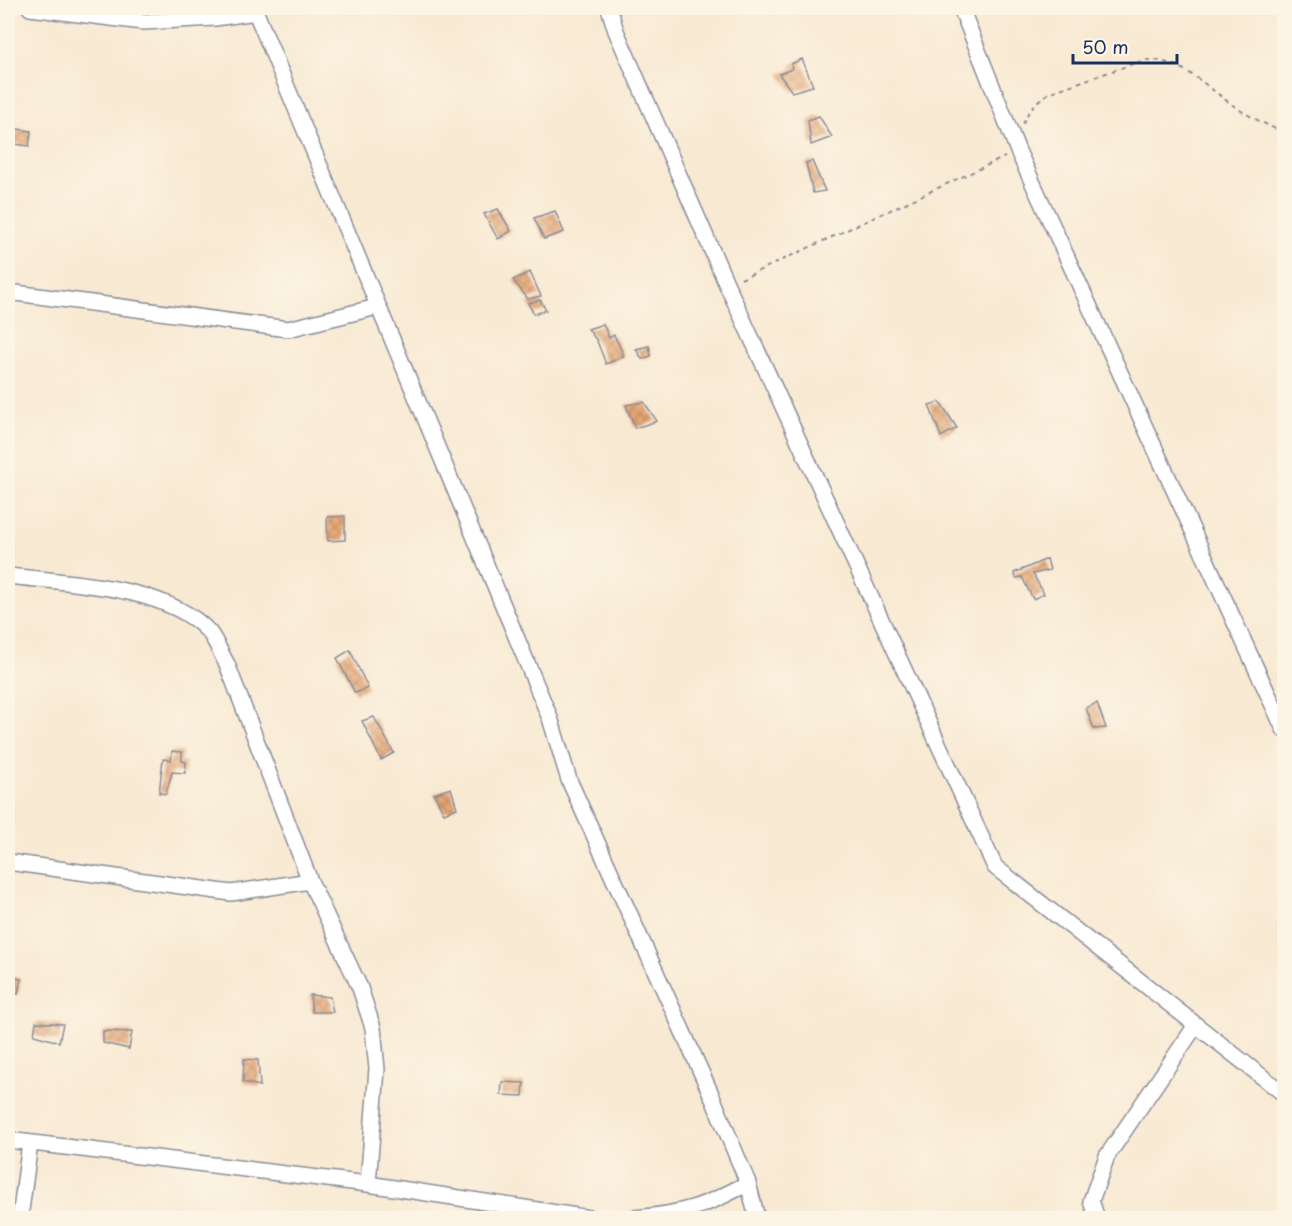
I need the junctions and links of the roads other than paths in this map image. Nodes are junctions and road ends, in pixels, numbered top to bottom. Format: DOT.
graph roads {
  1 [pos="30,8"];
  2 [pos="609,8"];
  3 [pos="961,8"];
  4 [pos="255,10"];
  5 [pos="8,292"];
  6 [pos="377,307"];
  7 [pos="8,576"];
  8 [pos="1284,729"];
  9 [pos="8,862"];
  10 [pos="310,881"];
  11 [pos="1197,1025"];
  12 [pos="1284,1094"];
  13 [pos="8,1140"];
  14 [pos="30,1143"];
  15 [pos="748,1183"];
  16 [pos="368,1184"];
  17 [pos="20,1218"];
  18 [pos="589,1218"];
  19 [pos="634,1218"];
  20 [pos="757,1218"];
  21 [pos="1097,1218"];
  1 -- 4 [label="street"];
  2 -- 11 [label="street"];
  3 -- 8 [label="street"];
  4 -- 6 [label="street"];
  5 -- 6 [label="street"];
  6 -- 15 [label="street"];
  7 -- 10 [label="street"];
  9 -- 10 [label="street"];
  10 -- 16 [label="street"];
  11 -- 12 [label="street"];
  11 -- 21 [label="street"];
  13 -- 14 [label="street"];
  14 -- 16 [label="street"];
  14 -- 17 [label="street"];
  15 -- 19 [label="street"];
  15 -- 20 [label="street"];
  16 -- 18 [label="street"];
}
